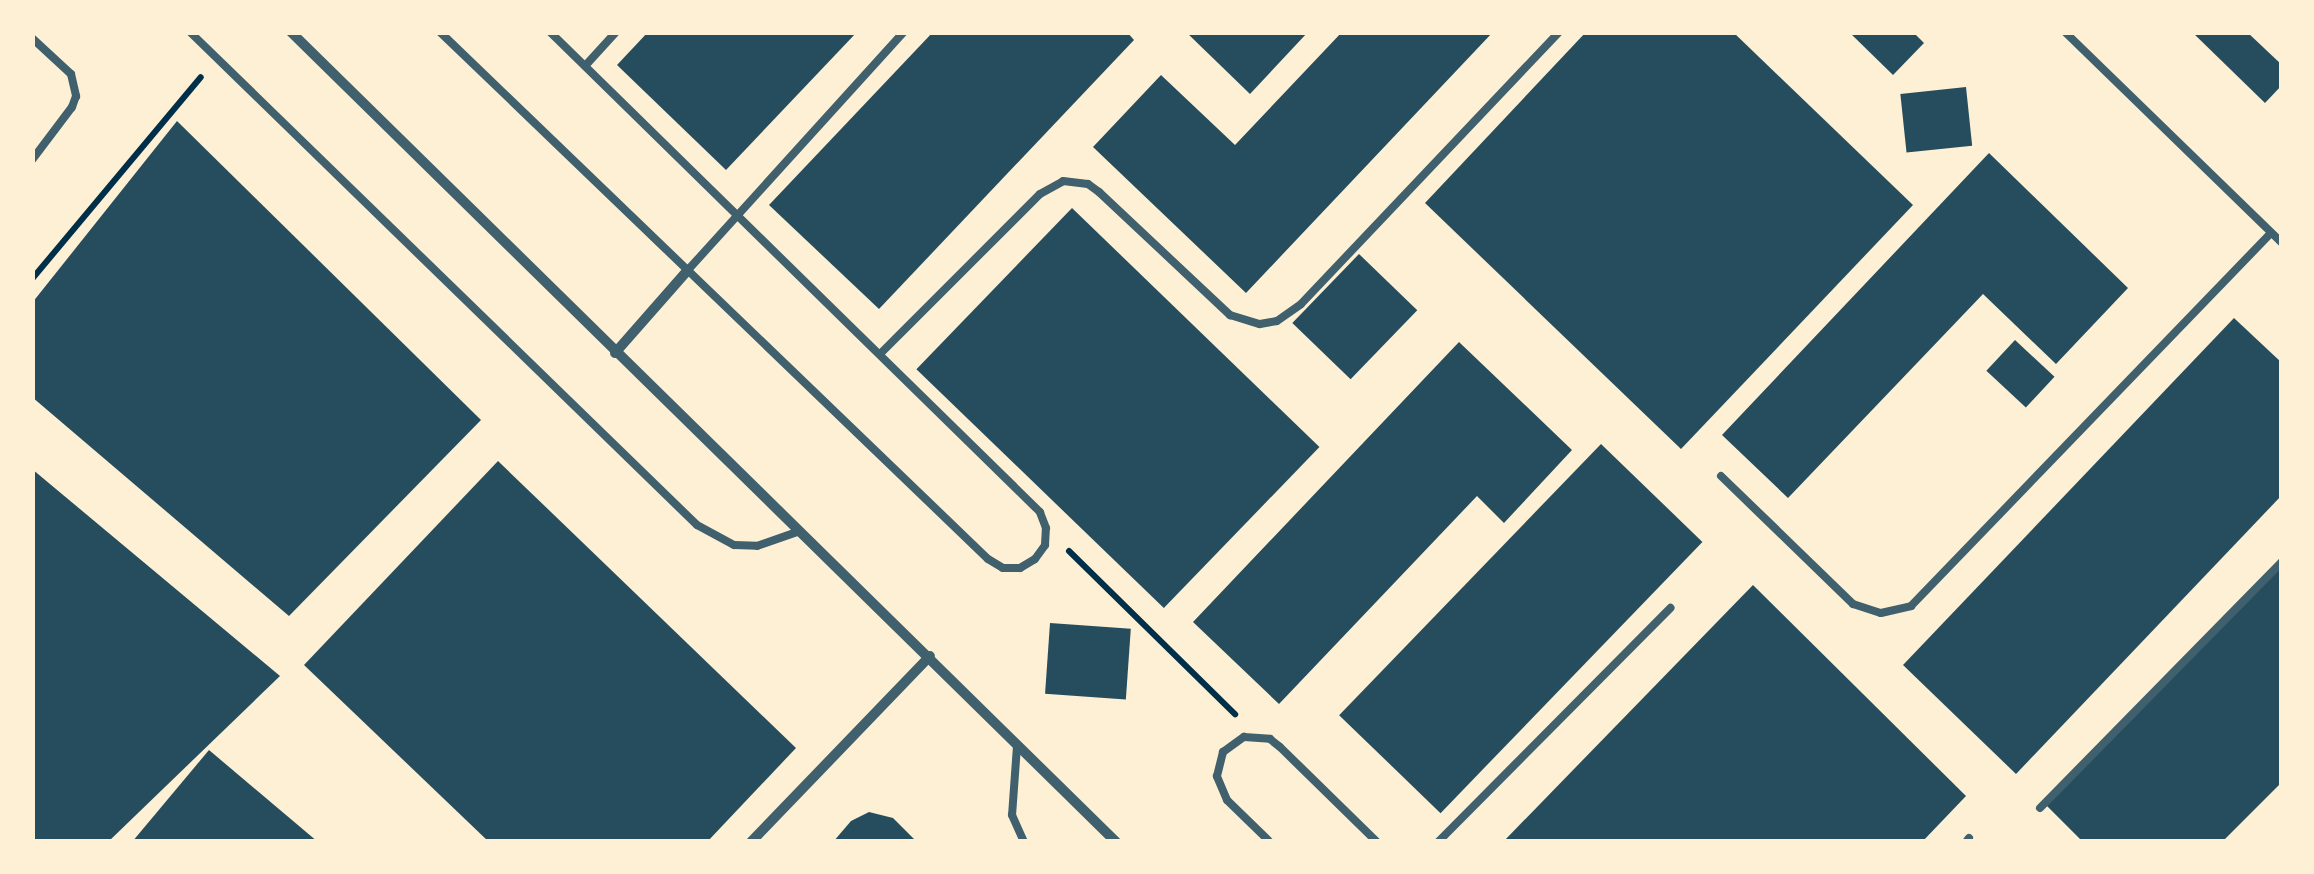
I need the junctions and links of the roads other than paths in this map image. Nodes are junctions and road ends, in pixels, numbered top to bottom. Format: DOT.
graph roads {
  1 [pos="190,32"];
  2 [pos="291,32"];
  3 [pos="440,32"];
  4 [pos="550,32"];
  5 [pos="616,32"];
  6 [pos="904,32"];
  7 [pos="1558,32"];
  8 [pos="2065,32"];
  9 [pos="32,38"];
  10 [pos="584,66"];
  11 [pos="32,160"];
  12 [pos="739,216"];
  13 [pos="2271,233"];
  14 [pos="2282,243"];
  15 [pos="688,271"];
  16 [pos="615,353"];
  17 [pos="880,354"];
  18 [pos="1721,476"];
  19 [pos="797,532"];
  20 [pos="2282,562"];
  21 [pos="1670,608"];
  22 [pos="930,656"];
  23 [pos="1017,746"];
  24 [pos="2040,808"];
  25 [pos="752,842"];
  26 [pos="1024,842"];
  27 [pos="1116,842"];
  28 [pos="1270,842"];
  29 [pos="1377,842"];
  30 [pos="1438,842"];
  1 -- 19 [label="lane"];
  2 -- 16 [label="street"];
  3 -- 15 [label="lane"];
  4 -- 10 [label="lane"];
  5 -- 10 [label="lane"];
  6 -- 12 [label="lane"];
  7 -- 17 [label="lane"];
  8 -- 13 [label="lane"];
  9 -- 11 [label="lane"];
  10 -- 12 [label="lane"];
  12 -- 15 [label="lane"];
  12 -- 17 [label="lane"];
  13 -- 14 [label="lane"];
  13 -- 18 [label="lane"];
  15 -- 16 [label="street"];
  15 -- 17 [label="lane"];
  16 -- 19 [label="street"];
  19 -- 22 [label="street"];
  20 -- 24 [label="lane"];
  21 -- 30 [label="lane"];
  22 -- 23 [label="street"];
  22 -- 25 [label="street"];
  23 -- 26 [label="lane"];
  23 -- 27 [label="street"];
  28 -- 29 [label="lane"];
}
